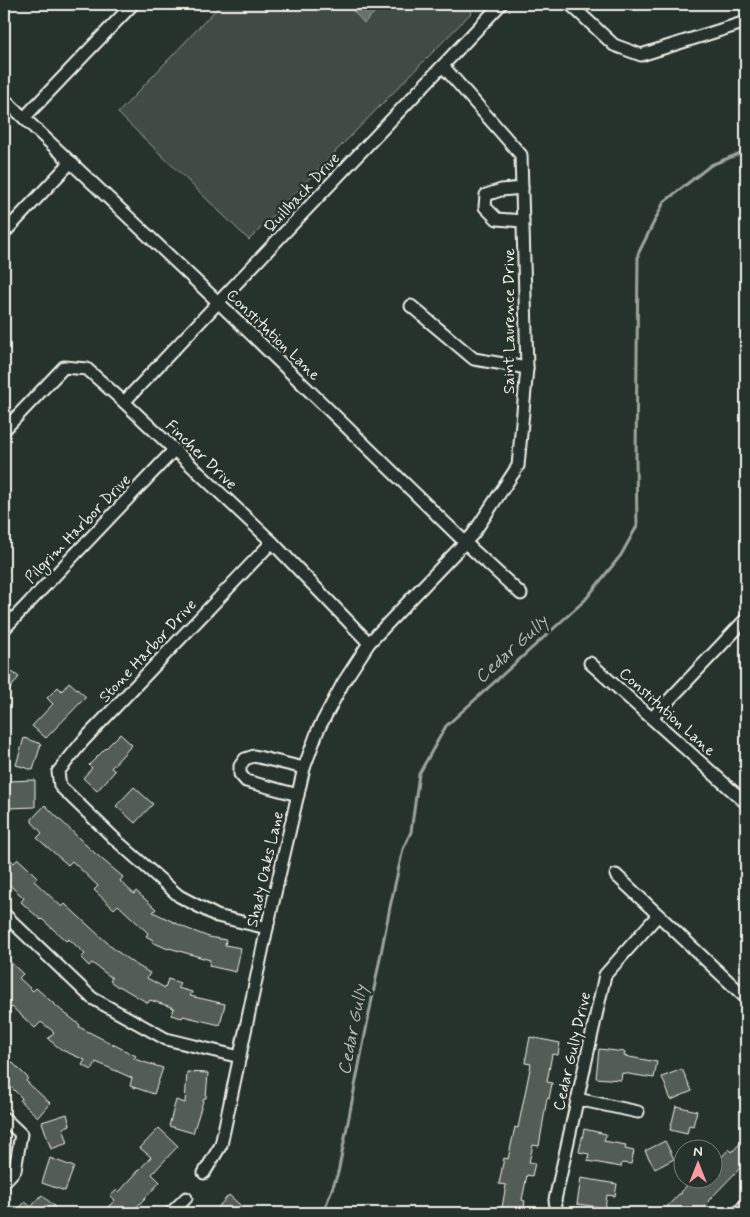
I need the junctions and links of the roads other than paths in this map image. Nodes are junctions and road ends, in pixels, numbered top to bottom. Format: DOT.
graph roads {
  1 [pos="133,4"];
  2 [pos="501,4"];
  3 [pos="570,4"];
  4 [pos="746,22"];
  5 [pos="442,66"];
  6 [pos="4,99"];
  7 [pos="24,118"];
  8 [pos="71,162"];
  9 [pos="522,188"];
  10 [pos="523,221"];
  11 [pos="4,233"];
  12 [pos="219,303"];
  13 [pos="411,306"];
  14 [pos="527,368"];
  15 [pos="124,402"];
  16 [pos="4,430"];
  17 [pos="174,450"];
  18 [pos="272,542"];
  19 [pos="466,542"];
  20 [pos="521,594"];
  21 [pos="412,598"];
  22 [pos="746,620"];
  23 [pos="4,629"];
  24 [pos="369,643"];
  25 [pos="590,663"];
  26 [pos="652,718"];
  27 [pos="304,768"];
  28 [pos="298,796"];
  29 [pos="746,803"];
  30 [pos="616,875"];
  31 [pos="4,914"];
  32 [pos="658,915"];
  33 [pos="267,928"];
  34 [pos="746,998"];
  35 [pos="240,1057"];
  36 [pos="577,1099"];
  37 [pos="638,1112"];
  38 [pos="4,1118"];
  39 [pos="204,1173"];
  40 [pos="4,1182"];
  41 [pos="186,1198"];
  42 [pos="746,1204"];
  43 [pos="171,1213"];
  44 [pos="557,1213"];
  45 [pos="738,1213"];
  1 -- 7 [label="street"];
  2 -- 5 [label="street, Quillback Drive"];
  3 -- 4 [label="street"];
  5 -- 9 [label="street, Saint Laurence Drive"];
  5 -- 12 [label="street, Quillback Drive"];
  6 -- 7 [label="street, Constitution Lane"];
  7 -- 8 [label="street, Constitution Lane"];
  8 -- 11 [label="street"];
  8 -- 12 [label="street, Constitution Lane"];
  9 -- 10 [label="street, Saint Laurence Drive"];
  9 -- 10 [label="street"];
  10 -- 14 [label="street, Saint Laurence Drive"];
  12 -- 15 [label="street, Quillback Drive"];
  12 -- 19 [label="street, Constitution Lane"];
  13 -- 14 [label="street"];
  14 -- 19 [label="street, Saint Laurence Drive"];
  15 -- 16 [label="street, Fincher Drive"];
  15 -- 17 [label="street, Fincher Drive"];
  17 -- 18 [label="street, Fincher Drive"];
  17 -- 23 [label="street, Pilgrim Harbor Drive"];
  18 -- 24 [label="street, Fincher Drive"];
  18 -- 33 [label="street, Stone Harbor Drive"];
  19 -- 20 [label="street, Constitution Lane"];
  19 -- 21 [label="street, Saint Laurence Drive"];
  21 -- 24 [label="street, Shady Oaks Lane"];
  22 -- 26 [label="street"];
  24 -- 27 [label="street, Shady Oaks Lane"];
  25 -- 26 [label="street, Constitution Lane"];
  26 -- 29 [label="street, Constitution Lane"];
  27 -- 28 [label="street, Shady Oaks Lane"];
  27 -- 28 [label="street"];
  28 -- 33 [label="street, Shady Oaks Lane"];
  30 -- 32 [label="street"];
  31 -- 35 [label="street"];
  32 -- 34 [label="street"];
  32 -- 36 [label="street, Cedar Gully Drive"];
  33 -- 35 [label="street, Shady Oaks Lane"];
  35 -- 39 [label="street, Shady Oaks Lane"];
  36 -- 37 [label="street"];
  36 -- 44 [label="street, Cedar Gully Drive"];
  38 -- 40 [label="street"];
  41 -- 43 [label="street"];
  42 -- 45 [label="street"];
}
